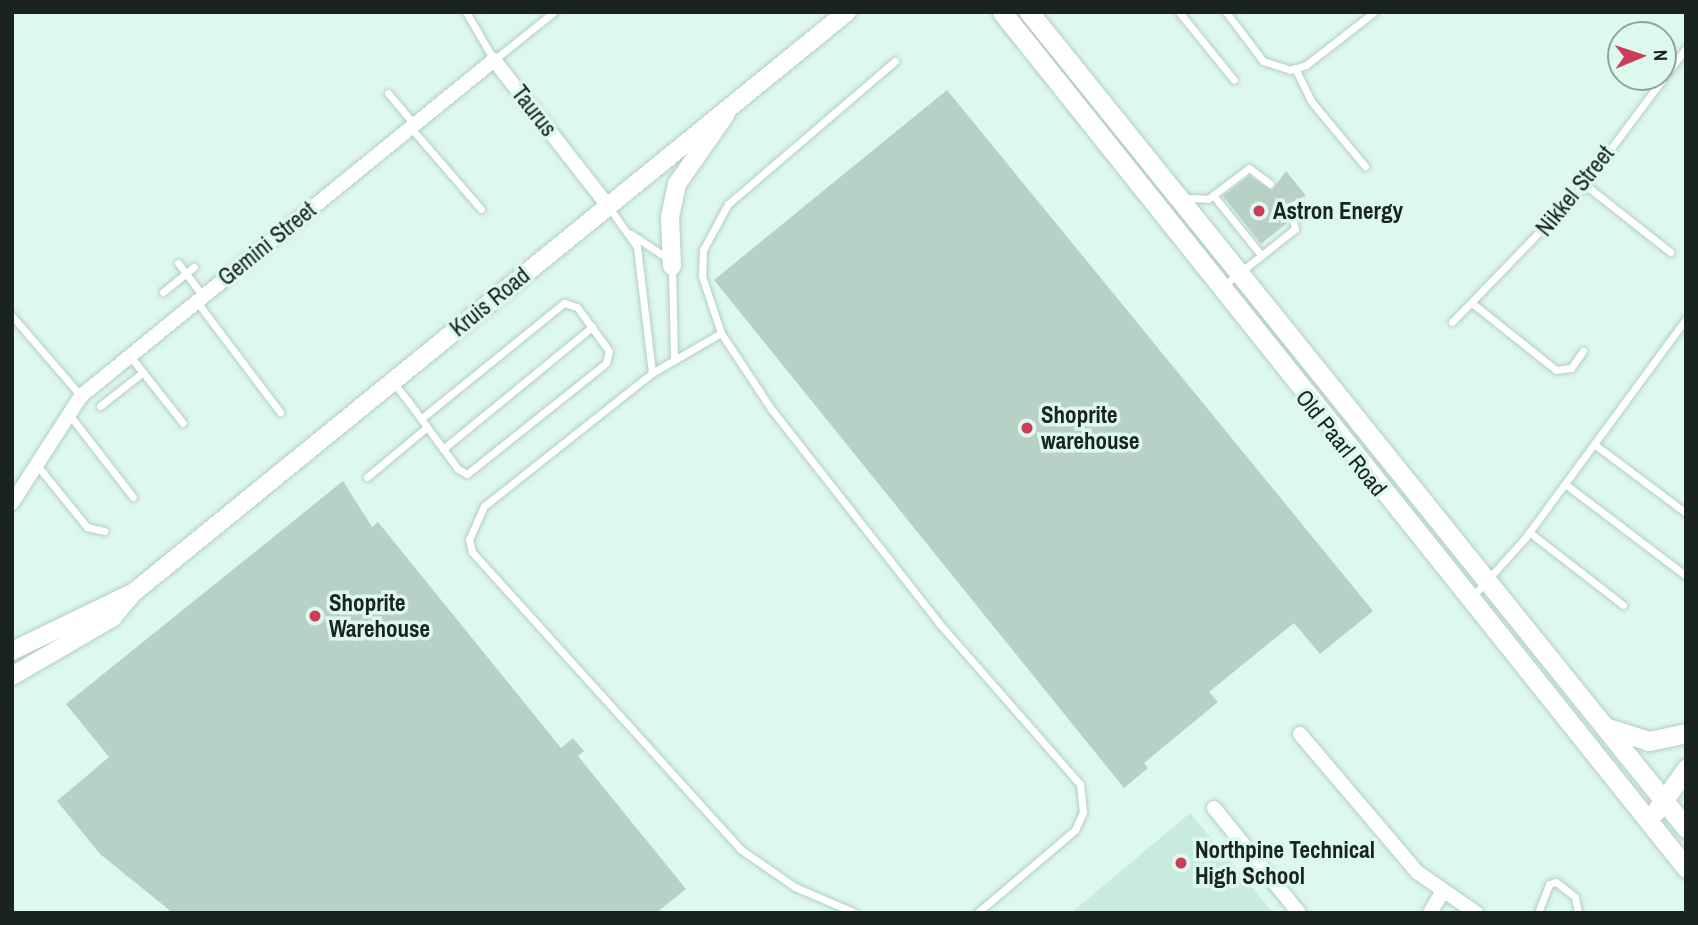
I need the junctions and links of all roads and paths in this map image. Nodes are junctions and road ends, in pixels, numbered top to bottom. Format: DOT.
graph roads {
  1 [pos="466,12"];
  2 [pos="554,12"];
  3 [pos="847,12"];
  4 [pos="1002,12"];
  5 [pos="1029,12"];
  6 [pos="1179,12"];
  7 [pos="1226,12"];
  8 [pos="1374,12"];
  9 [pos="1686,48"];
  10 [pos="494,60"];
  11 [pos="895,61"];
  12 [pos="1295,68"];
  13 [pos="1234,80"];
  14 [pos="388,93"];
  15 [pos="729,107"];
  16 [pos="412,126"];
  17 [pos="1365,166"];
  18 [pos="1270,184"];
  19 [pos="1584,184"];
  20 [pos="1172,193"];
  21 [pos="1213,195"];
  22 [pos="608,206"];
  23 [pos="481,209"];
  24 [pos="1290,209"];
  25 [pos="631,234"];
  26 [pos="1670,252"];
  27 [pos="1261,255"];
  28 [pos="178,263"];
  29 [pos="672,266"];
  30 [pos="194,267"];
  31 [pos="186,274"];
  32 [pos="1237,274"];
  33 [pos="1218,289"];
  34 [pos="163,292"];
  35 [pos="200,299"];
  36 [pos="1472,303"];
  37 [pos="12,316"];
  38 [pos="1686,319"];
  39 [pos="1452,322"];
  40 [pos="592,327"];
  41 [pos="721,333"];
  42 [pos="1583,351"];
  43 [pos="130,356"];
  44 [pos="674,358"];
  45 [pos="143,372"];
  46 [pos="652,373"];
  47 [pos="393,381"];
  48 [pos="80,396"];
  49 [pos="100,406"];
  50 [pos="67,412"];
  51 [pos="280,412"];
  52 [pos="421,419"];
  53 [pos="183,422"];
  54 [pos="427,427"];
  55 [pos="1594,444"];
  56 [pos="443,449"];
  57 [pos="36,463"];
  58 [pos="368,477"];
  59 [pos="1565,484"];
  60 [pos="133,497"];
  61 [pos="12,503"];
  62 [pos="1686,513"];
  63 [pos="105,531"];
  64 [pos="1529,532"];
  65 [pos="1686,576"];
  66 [pos="1485,586"];
  67 [pos="134,593"];
  68 [pos="1468,600"];
  69 [pos="1623,605"];
  70 [pos="12,651"];
  71 [pos="12,676"];
  72 [pos="1598,723"];
  73 [pos="1686,733"];
  74 [pos="1300,734"];
  75 [pos="1686,769"];
  76 [pos="1664,801"];
  77 [pos="1214,808"];
  78 [pos="1647,822"];
  79 [pos="1684,823"];
  80 [pos="1664,842"];
  81 [pos="1686,868"];
  82 [pos="1441,894"];
  83 [pos="855,913"];
  84 [pos="977,913"];
  85 [pos="1300,913"];
  86 [pos="1430,913"];
  87 [pos="1476,913"];
  88 [pos="1538,913"];
  89 [pos="1578,913"];
  1 -- 10 [label="lane, Taurus"];
  2 -- 10 [label="lane, Gemini Street"];
  3 -- 15 [label="street, Kruis Road"];
  4 -- 33 [label="main road, Old Paarl Road"];
  5 -- 20 [label="main road, Old Paarl Road"];
  6 -- 13 [label="lane"];
  7 -- 12 [label="lane"];
  8 -- 12 [label="lane"];
  9 -- 19 [label="lane, Nikkel Street"];
  10 -- 16 [label="street, Gemini Street"];
  10 -- 22 [label="street, Taurus"];
  11 -- 41 [label="lane"];
  12 -- 17 [label="lane"];
  14 -- 16 [label="lane"];
  15 -- 22 [label="street, Kruis Road"];
  15 -- 29 [label="street"];
  16 -- 23 [label="lane"];
  16 -- 35 [label="street, Gemini Street"];
  18 -- 21 [label="lane"];
  19 -- 26 [label="lane"];
  19 -- 36 [label="lane, Nikkel Street"];
  20 -- 21 [label="lane"];
  20 -- 32 [label="main road, Old Paarl Road"];
  21 -- 27 [label="lane"];
  22 -- 25 [label="lane"];
  22 -- 47 [label="street, Kruis Road"];
  24 -- 27 [label="lane"];
  25 -- 29 [label="lane"];
  25 -- 46 [label="lane"];
  27 -- 32 [label="lane"];
  28 -- 31 [label="lane"];
  29 -- 44 [label="lane"];
  30 -- 31 [label="lane"];
  31 -- 34 [label="lane"];
  31 -- 35 [label="lane"];
  32 -- 33 [label="lane"];
  32 -- 66 [label="main road, Old Paarl Road"];
  33 -- 68 [label="main road, Old Paarl Road"];
  35 -- 43 [label="street, Gemini Street"];
  35 -- 51 [label="lane"];
  36 -- 39 [label="lane, Nikkel Street"];
  36 -- 42 [label="lane"];
  37 -- 48 [label="lane"];
  38 -- 55 [label="lane"];
  40 -- 52 [label="lane"];
  40 -- 56 [label="lane"];
  40 -- 56 [label="lane"];
  41 -- 44 [label="lane"];
  41 -- 84 [label="lane"];
  43 -- 45 [label="lane"];
  43 -- 48 [label="street, Gemini Street"];
  44 -- 46 [label="lane"];
  45 -- 49 [label="lane"];
  45 -- 53 [label="lane"];
  46 -- 83 [label="lane"];
  47 -- 52 [label="lane"];
  47 -- 67 [label="street, Kruis Road"];
  48 -- 50 [label="street, Gemini Street"];
  50 -- 57 [label="street, Gemini Street"];
  50 -- 60 [label="lane"];
  52 -- 54 [label="lane"];
  54 -- 56 [label="lane"];
  54 -- 58 [label="lane"];
  55 -- 59 [label="lane"];
  55 -- 62 [label="lane"];
  57 -- 61 [label="street, Gemini Street"];
  57 -- 63 [label="lane"];
  59 -- 64 [label="lane"];
  59 -- 65 [label="lane"];
  64 -- 66 [label="lane"];
  64 -- 69 [label="lane"];
  66 -- 68 [label="lane"];
  66 -- 72 [label="main road, Old Paarl Road"];
  67 -- 70 [label="street, Kruis Road"];
  67 -- 71 [label="street, Kruis Road"];
  68 -- 78 [label="main road, Old Paarl Road"];
  72 -- 73 [label="main road"];
  72 -- 76 [label="main road, Old Paarl Road"];
  74 -- 82 [label="street"];
  75 -- 76 [label="main road"];
  76 -- 78 [label="main road"];
  76 -- 79 [label="main road, Old Paarl Road"];
  77 -- 85 [label="street"];
  78 -- 80 [label="main road, Old Paarl Road"];
  79 -- 80 [label="main road"];
  80 -- 81 [label="main road, Old Paarl Road"];
  82 -- 86 [label="street"];
  82 -- 87 [label="street"];
  88 -- 89 [label="lane"];
}
